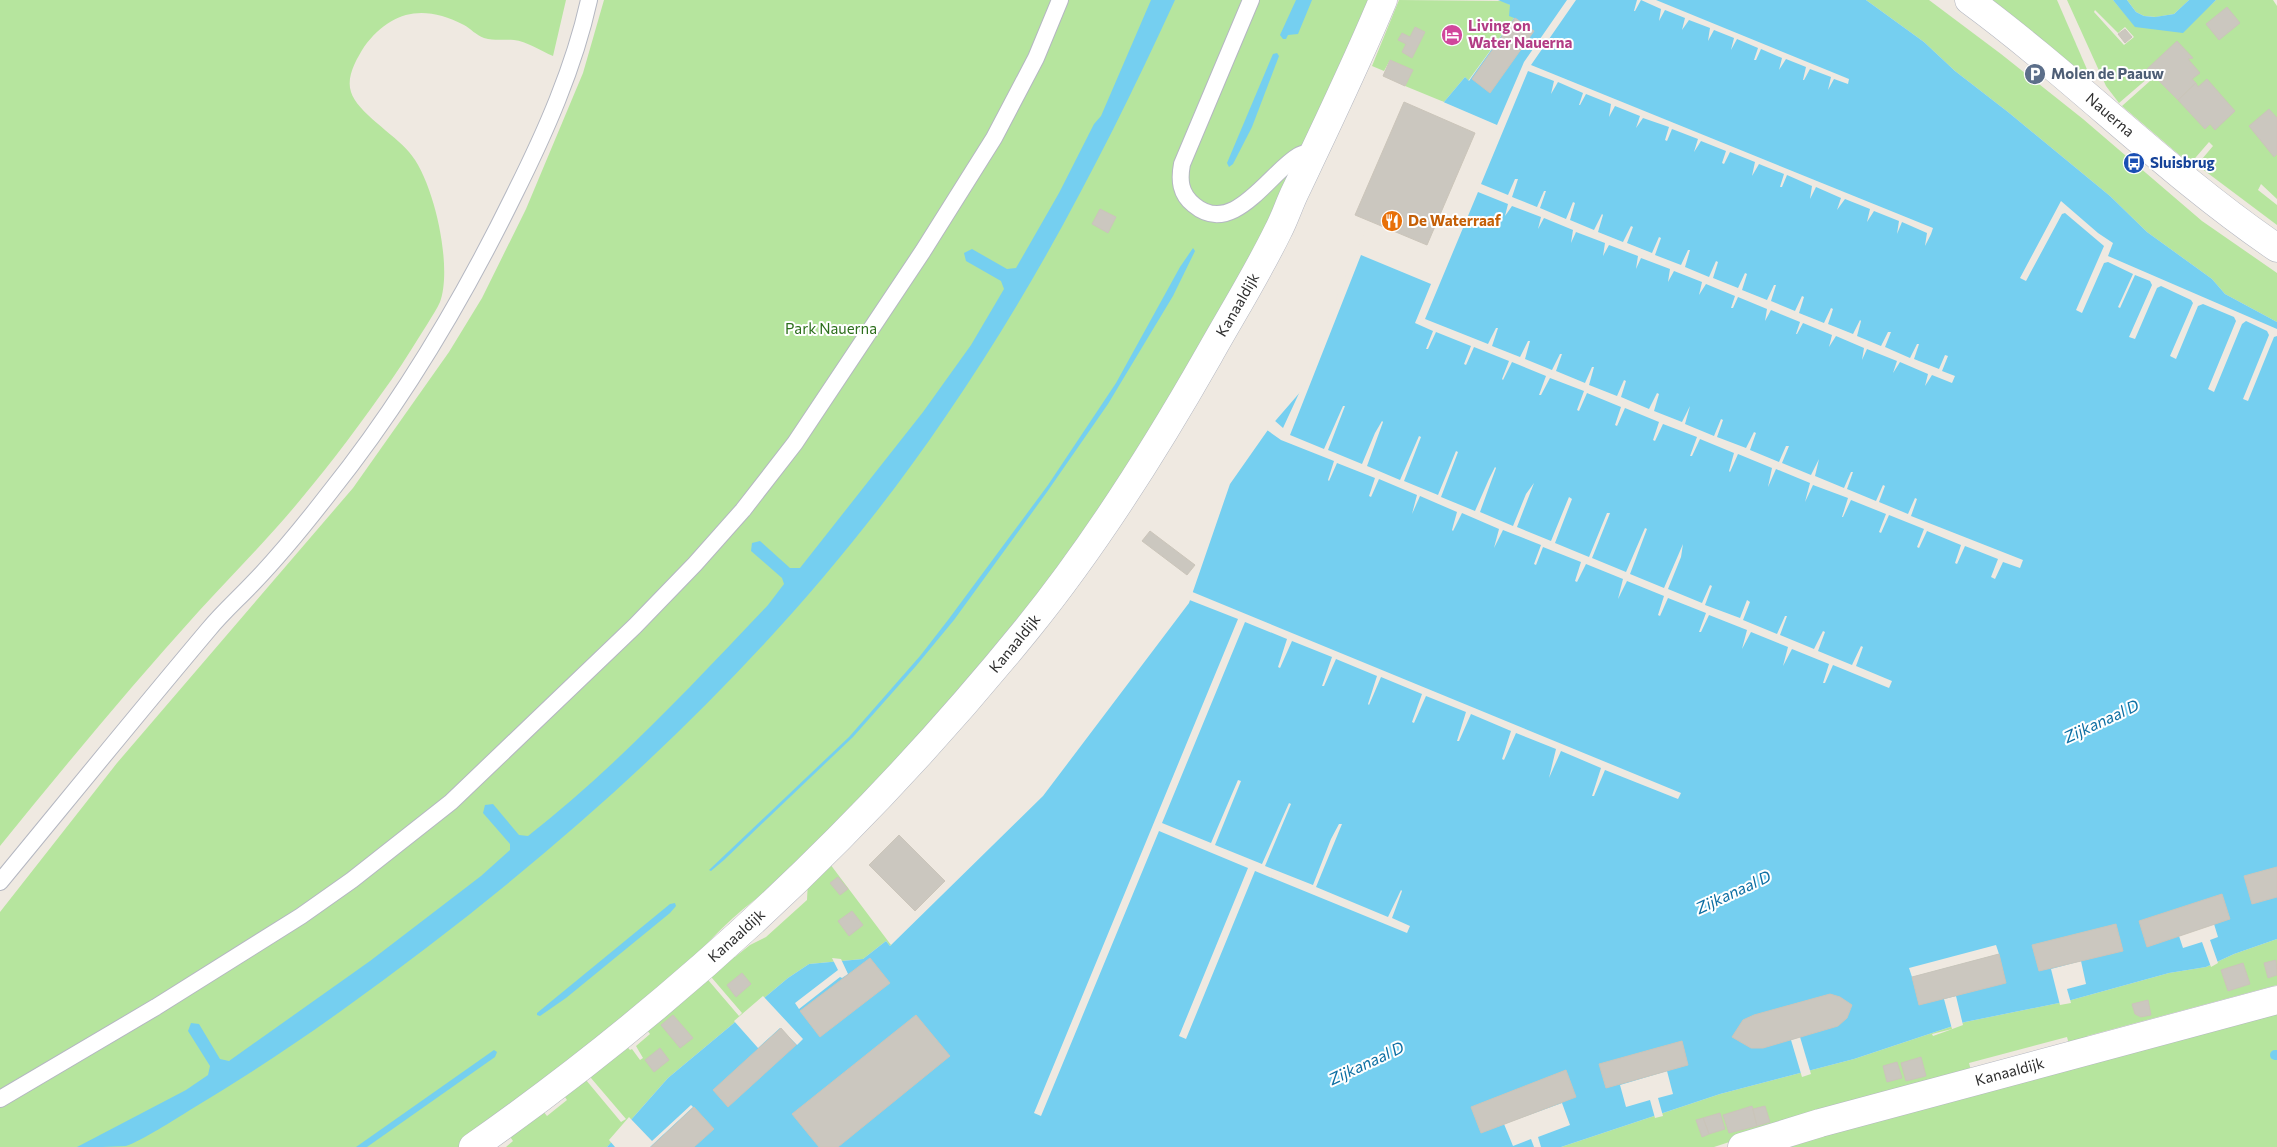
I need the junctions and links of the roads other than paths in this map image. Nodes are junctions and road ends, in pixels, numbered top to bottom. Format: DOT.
graph roads {
  1 [pos="588,0"];
  2 [pos="1060,0"];
  3 [pos="1251,0"];
  4 [pos="1383,0"];
  5 [pos="1969,0"];
  6 [pos="1316,150"];
  7 [pos="2277,225"];
  8 [pos="2277,230"];
  9 [pos="2277,248"];
  10 [pos="0,882"];
  11 [pos="2277,1000"];
  12 [pos="0,1099"];
  13 [pos="473,1147"];
  14 [pos="1742,1147"];
  1 -- 10 [label="lane"];
  2 -- 12 [label="lane"];
  3 -- 6 [label="lane"];
  4 -- 6 [label="street, Kanaaldijk"];
  5 -- 9 [label="street, Nauerna"];
  6 -- 13 [label="street, Kanaaldijk"];
  7 -- 8 [label="street"];
  11 -- 14 [label="street, Kanaaldijk"];
}
